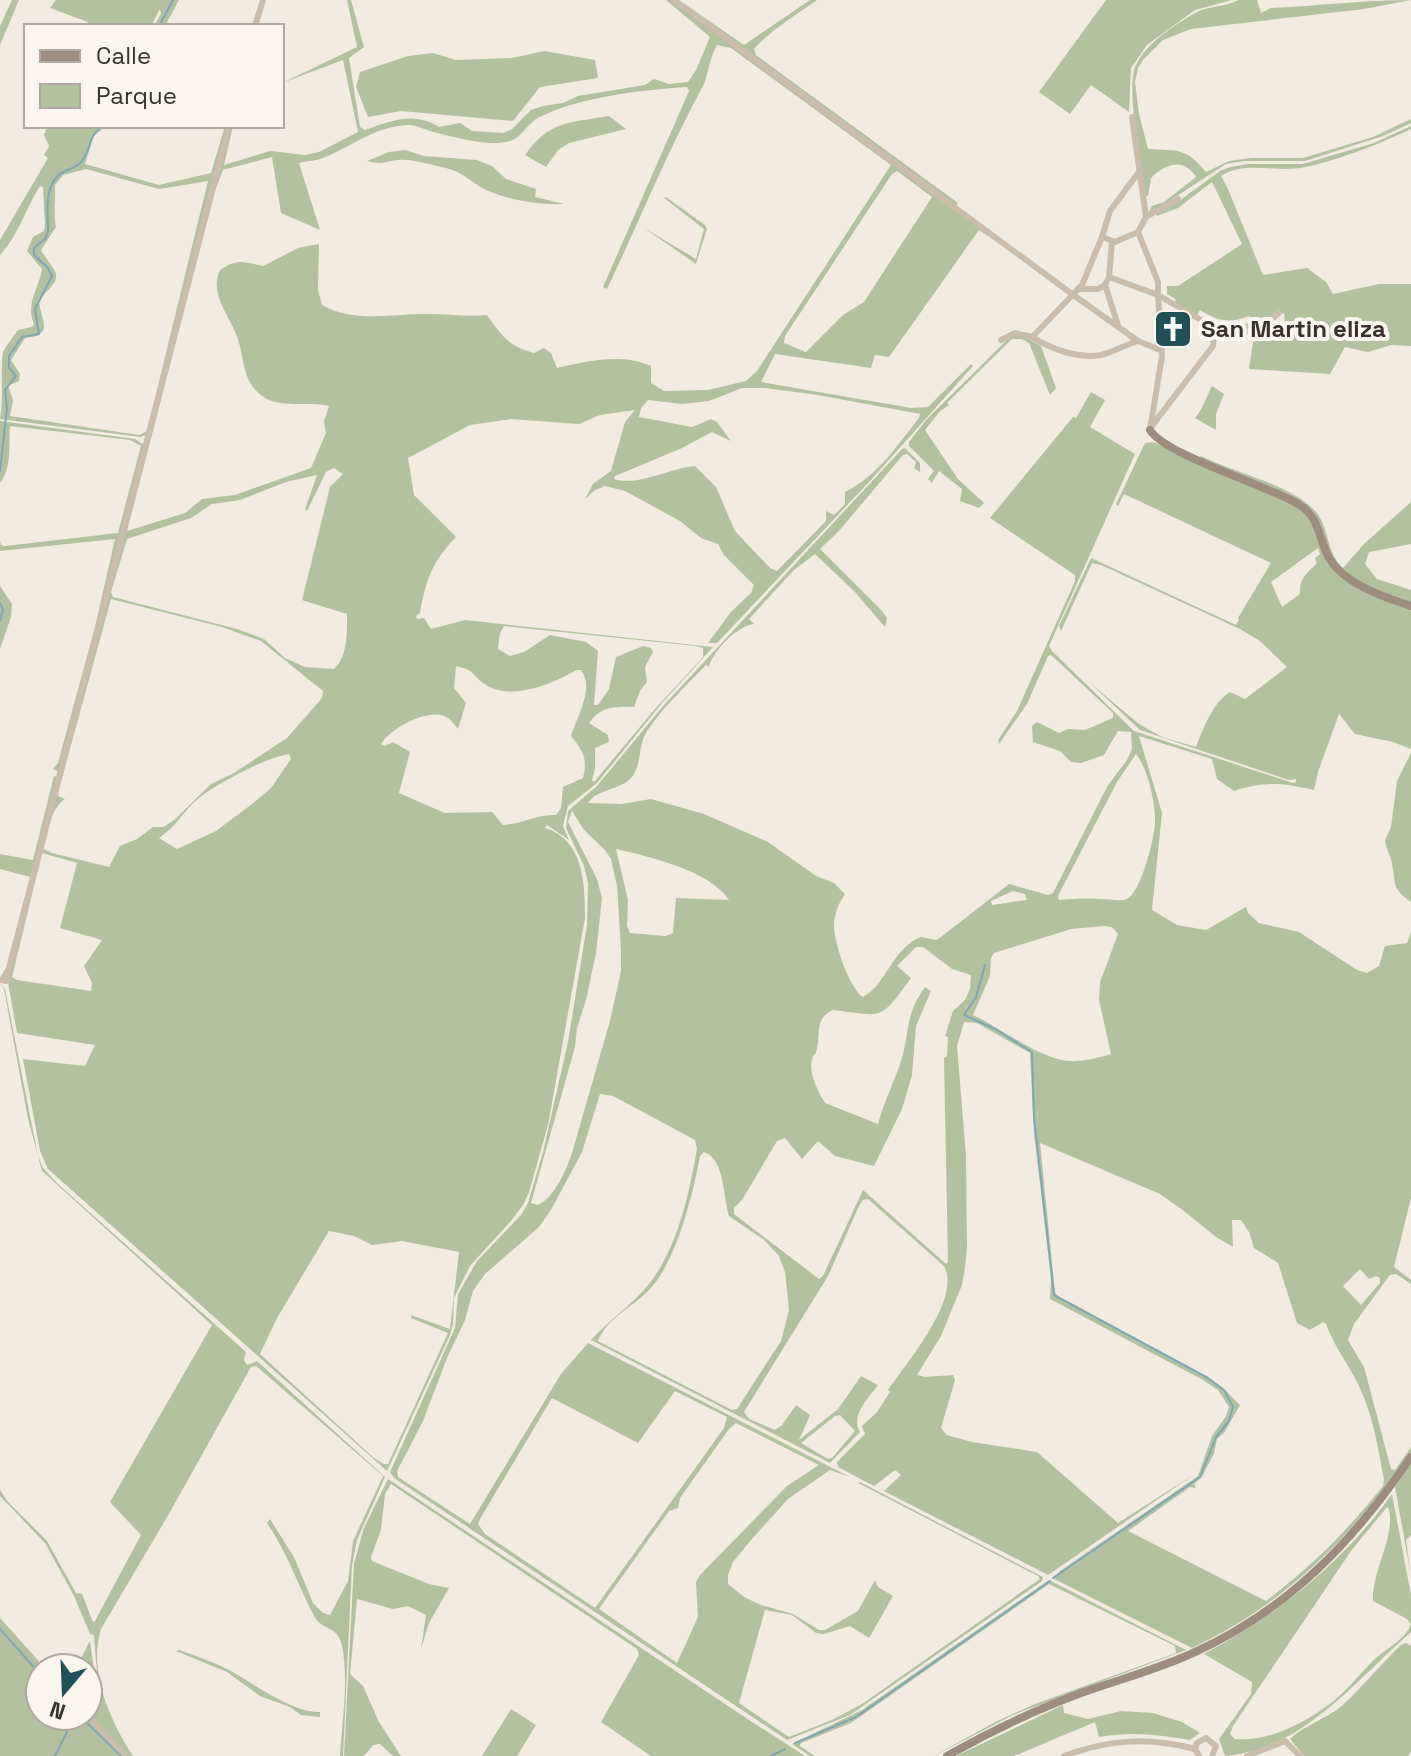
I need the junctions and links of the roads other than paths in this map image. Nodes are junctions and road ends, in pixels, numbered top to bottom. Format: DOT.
graph roads {
  1 [pos="263,0"];
  2 [pos="674,0"];
  3 [pos="256,24"];
  4 [pos="1132,117"];
  5 [pos="228,128"];
  6 [pos="1141,169"];
  7 [pos="1178,199"];
  8 [pos="1146,217"];
  9 [pos="1138,232"];
  10 [pos="1102,237"];
  11 [pos="1112,242"];
  12 [pos="1109,277"];
  13 [pos="1105,285"];
  14 [pos="1075,292"];
  15 [pos="1158,295"];
  16 [pos="1279,313"];
  17 [pos="1118,325"];
  18 [pos="1214,336"];
  19 [pos="1032,337"];
  20 [pos="1001,340"];
  21 [pos="1138,341"];
  22 [pos="1160,350"];
  23 [pos="1150,430"];
  24 [pos="1411,606"];
  25 [pos="0,980"];
  26 [pos="1411,1457"];
  27 [pos="103,1732"];
  28 [pos="1198,1754"];
  29 [pos="1214,1755"];
  30 [pos="126,1756"];
  31 [pos="947,1756"];
  32 [pos="1064,1756"];
  33 [pos="1247,1756"];
  34 [pos="1300,1756"];
  1 -- 3 [label="street"];
  2 -- 14 [label="street"];
  4 -- 6 [label="street"];
  5 -- 25 [label="street"];
  6 -- 8 [label="street"];
  6 -- 10 [label="street"];
  7 -- 8 [label="street"];
  8 -- 9 [label="street"];
  9 -- 11 [label="street"];
  9 -- 15 [label="street"];
  10 -- 11 [label="street"];
  10 -- 14 [label="street"];
  11 -- 12 [label="street"];
  12 -- 13 [label="street"];
  12 -- 15 [label="street"];
  13 -- 14 [label="street"];
  13 -- 17 [label="street"];
  14 -- 17 [label="street"];
  14 -- 19 [label="street"];
  15 -- 18 [label="street"];
  15 -- 22 [label="street"];
  16 -- 18 [label="street"];
  17 -- 21 [label="street"];
  18 -- 23 [label="street"];
  19 -- 20 [label="street"];
  19 -- 21 [label="street"];
  21 -- 22 [label="street"];
  22 -- 23 [label="street"];
  23 -- 24 [label="main road"];
  26 -- 31 [label="main road"];
  27 -- 30 [label="street"];
  28 -- 29 [label="street"];
  28 -- 32 [label="street"];
  33 -- 34 [label="street"];
}
